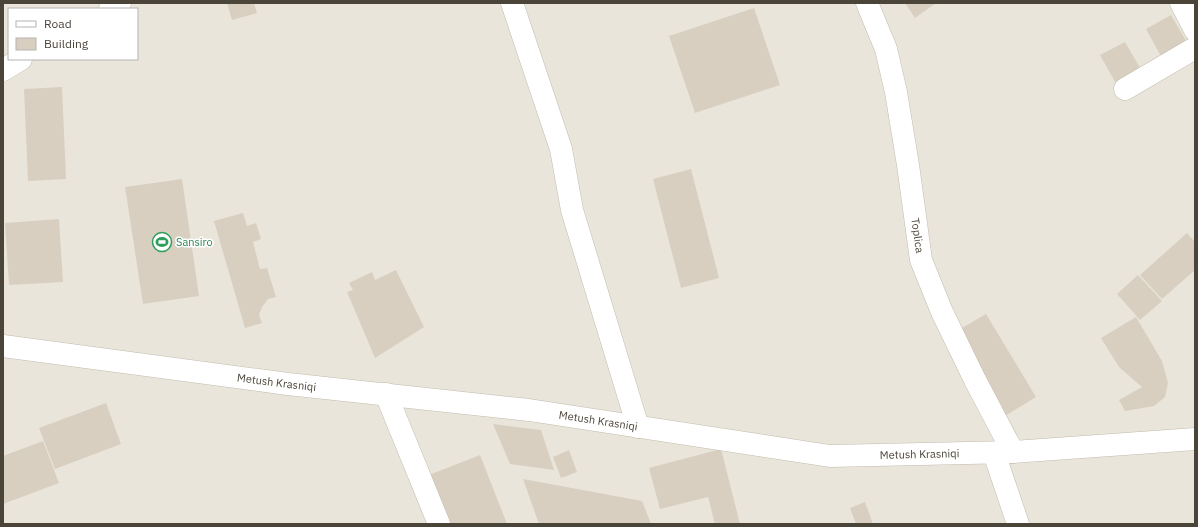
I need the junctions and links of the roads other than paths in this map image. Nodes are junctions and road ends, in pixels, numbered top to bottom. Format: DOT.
graph roads {
  1 [pos="512,3"];
  2 [pos="867,3"];
  3 [pos="1181,3"];
  4 [pos="1195,30"];
  5 [pos="1195,48"];
  6 [pos="19,60"];
  7 [pos="3,70"];
  8 [pos="1125,89"];
  9 [pos="3,346"];
  10 [pos="386,394"];
  11 [pos="638,427"];
  12 [pos="1195,439"];
  13 [pos="1004,452"];
  14 [pos="439,524"];
  15 [pos="1018,524"];
  1 -- 11 [label="street"];
  2 -- 13 [label="street, Toplica"];
  3 -- 4 [label="street"];
  5 -- 8 [label="street"];
  6 -- 7 [label="street"];
  9 -- 10 [label="street, Metush Krasniqi"];
  10 -- 11 [label="street, Metush Krasniqi"];
  10 -- 14 [label="street"];
  11 -- 13 [label="street, Metush Krasniqi"];
  12 -- 13 [label="street, Metush Krasniqi"];
  13 -- 15 [label="street, Toplica"];
}
